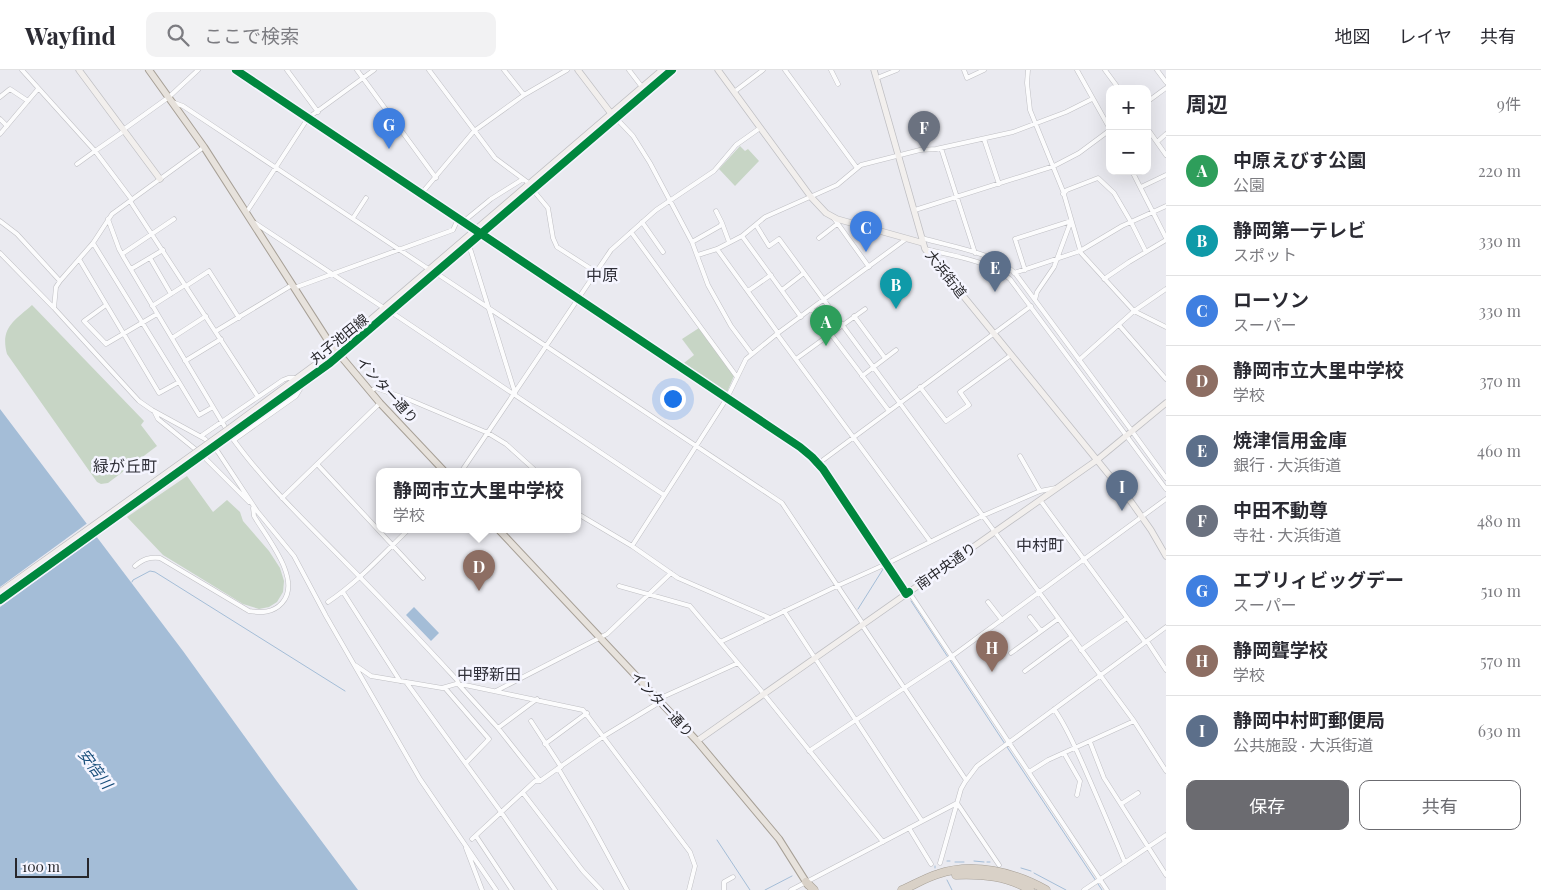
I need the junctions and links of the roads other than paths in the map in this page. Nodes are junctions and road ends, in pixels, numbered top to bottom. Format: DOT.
graph roads {
  1 [pos="22,70"];
  2 [pos="79,70"];
  3 [pos="149,70"];
  4 [pos="198,70"];
  5 [pos="236,70"];
  6 [pos="287,70"];
  7 [pos="357,70"];
  8 [pos="374,70"];
  9 [pos="429,70"];
  10 [pos="504,70"];
  11 [pos="567,70"];
  12 [pos="578,70"];
  13 [pos="629,70"];
  14 [pos="662,70"];
  15 [pos="672,70"];
  16 [pos="718,70"];
  17 [pos="763,70"];
  18 [pos="785,70"];
  19 [pos="831,70"];
  20 [pos="874,70"];
  21 [pos="897,70"];
  22 [pos="964,70"];
  23 [pos="984,70"];
  24 [pos="1028,70"];
  25 [pos="1077,70"];
  26 [pos="1104,70"];
  27 [pos="1157,70"];
  28 [pos="363,78"];
  29 [pos="877,78"];
  30 [pos="1166,82"];
  31 [pos="838,84"];
  32 [pos="1115,85"];
  33 [pos="642,87"];
  34 [pos="1166,88"];
  35 [pos="38,89"];
  36 [pos="734,92"];
  37 [pos="524,96"];
  38 [pos="0,97"];
  39 [pos="170,99"];
  40 [pos="1092,99"];
  41 [pos="1151,99"];
  42 [pos="28,101"];
  43 [pos="318,112"];
  44 [pos="613,116"];
  45 [pos="308,118"];
  46 [pos="0,119"];
  47 [pos="1106,122"];
  48 [pos="1035,125"];
  49 [pos="7,126"];
  50 [pos="760,128"];
  51 [pos="124,130"];
  52 [pos="1109,130"];
  53 [pos="1148,130"];
  54 [pos="474,131"];
  55 [pos="0,134"];
  56 [pos="1166,134"];
  57 [pos="984,139"];
  58 [pos="1157,142"];
  59 [pos="204,147"];
  60 [pos="940,148"];
  61 [pos="95,151"];
  62 [pos="1166,155"];
  63 [pos="900,156"];
  64 [pos="77,164"];
  65 [pos="276,166"];
  66 [pos="1054,166"];
  67 [pos="857,168"];
  68 [pos="1166,174"];
  69 [pos="1134,175"];
  70 [pos="436,178"];
  71 [pos="160,179"];
  72 [pos="523,179"];
  73 [pos="530,184"];
  74 [pos="998,184"];
  75 [pos="1141,188"];
  76 [pos="533,190"];
  77 [pos="422,194"];
  78 [pos="1063,194"];
  79 [pos="811,197"];
  80 [pos="366,198"];
  81 [pos="956,198"];
  82 [pos="671,200"];
  83 [pos="131,201"];
  84 [pos="1166,206"];
  85 [pos="915,210"];
  86 [pos="716,211"];
  87 [pos="1154,212"];
  88 [pos="246,213"];
  89 [pos="833,217"];
  90 [pos="353,218"];
  91 [pos="108,219"];
  92 [pos="174,219"];
  93 [pos="250,220"];
  94 [pos="0,221"];
  95 [pos="461,221"];
  96 [pos="1071,221"];
  97 [pos="642,222"];
  98 [pos="1131,222"];
  99 [pos="722,223"];
  100 [pos="836,224"];
  101 [pos="756,225"];
  102 [pos="631,232"];
  103 [pos="479,233"];
  104 [pos="151,234"];
  105 [pos="742,236"];
  106 [pos="819,238"];
  107 [pos="906,239"];
  108 [pos="1166,239"];
  109 [pos="692,242"];
  110 [pos="730,242"];
  111 [pos="93,243"];
  112 [pos="924,243"];
  113 [pos="468,245"];
  114 [pos="717,249"];
  115 [pos="163,250"];
  116 [pos="400,250"];
  117 [pos="1080,251"];
  118 [pos="663,252"];
  119 [pos="1146,252"];
  120 [pos="0,253"];
  121 [pos="975,253"];
  122 [pos="122,254"];
  123 [pos="698,254"];
  124 [pos="150,258"];
  125 [pos="79,259"];
  126 [pos="1057,259"];
  127 [pos="869,267"];
  128 [pos="131,270"];
  129 [pos="430,270"];
  130 [pos="1025,270"];
  131 [pos="596,272"];
  132 [pos="804,273"];
  133 [pos="1014,273"];
  134 [pos="333,274"];
  135 [pos="436,274"];
  136 [pos="771,275"];
  137 [pos="1010,279"];
  138 [pos="1104,279"];
  139 [pos="60,281"];
  140 [pos="186,286"];
  141 [pos="293,286"];
  142 [pos="1166,289"];
  143 [pos="782,290"];
  144 [pos="748,292"];
  145 [pos="171,294"];
  146 [pos="578,298"];
  147 [pos="824,300"];
  148 [pos="1035,300"];
  149 [pos="106,305"];
  150 [pos="152,306"];
  151 [pos="1031,306"];
  152 [pos="54,308"];
  153 [pos="384,308"];
  154 [pos="488,308"];
  155 [pos="812,309"];
  156 [pos="864,309"];
  157 [pos="1134,311"];
  158 [pos="391,312"];
  159 [pos="157,314"];
  160 [pos="206,316"];
  161 [pos="854,316"];
  162 [pos="801,317"];
  163 [pos="239,318"];
  164 [pos="142,322"];
  165 [pos="842,325"];
  166 [pos="1119,325"];
  167 [pos="1166,327"];
  168 [pos="216,331"];
  169 [pos="993,333"];
  170 [pos="124,334"];
  171 [pos="778,334"];
  172 [pos="830,334"];
  173 [pos="172,338"];
  174 [pos="221,339"];
  175 [pos="545,346"];
  176 [pos="896,350"];
  177 [pos="337,353"];
  178 [pos="752,354"];
  179 [pos="1011,355"];
  180 [pos="885,358"];
  181 [pos="796,359"];
  182 [pos="1079,360"];
  183 [pos="186,361"];
  184 [pos="873,367"];
  185 [pos="862,376"];
  186 [pos="737,377"];
  187 [pos="1166,379"];
  188 [pos="300,380"];
  189 [pos="179,382"];
  190 [pos="920,388"];
  191 [pos="370,391"];
  192 [pos="515,394"];
  193 [pos="258,397"];
  194 [pos="726,398"];
  195 [pos="380,403"];
  196 [pos="900,403"];
  197 [pos="1166,403"];
  198 [pos="213,407"];
  199 [pos="153,411"];
  200 [pos="889,411"];
  201 [pos="222,422"];
  202 [pos="488,433"];
  203 [pos="1129,433"];
  204 [pos="201,436"];
  205 [pos="854,436"];
  206 [pos="234,440"];
  207 [pos="695,446"];
  208 [pos="1020,456"];
  209 [pos="1097,460"];
  210 [pos="317,464"];
  211 [pos="819,464"];
  212 [pos="441,468"];
  213 [pos="464,468"];
  214 [pos="533,468"];
  215 [pos="1166,478"];
  216 [pos="1058,488"];
  217 [pos="1166,489"];
  218 [pos="1040,491"];
  219 [pos="664,495"];
  220 [pos="282,498"];
  221 [pos="1166,499"];
  222 [pos="1040,500"];
  223 [pos="252,505"];
  224 [pos="581,516"];
  225 [pos="982,516"];
  226 [pos="1142,516"];
  227 [pos="376,528"];
  228 [pos="381,533"];
  229 [pos="405,533"];
  230 [pos="502,533"];
  231 [pos="994,533"];
  232 [pos="930,541"];
  233 [pos="392,545"];
  234 [pos="632,546"];
  235 [pos="1166,556"];
  236 [pos="1085,559"];
  237 [pos="886,564"];
  238 [pos="134,566"];
  239 [pos="671,573"];
  240 [pos="360,577"];
  241 [pos="423,578"];
  242 [pos="619,586"];
  243 [pos="837,586"];
  244 [pos="0,592"];
  245 [pos="343,592"];
  246 [pos="1038,592"];
  247 [pos="907,593"];
  248 [pos="648,594"];
  249 [pos="0,600"];
  250 [pos="328,602"];
  251 [pos="988,602"];
  252 [pos="784,611"];
  253 [pos="1030,617"];
  254 [pos="770,618"];
  255 [pos="1127,618"];
  256 [pos="1058,619"];
  257 [pos="1002,620"];
  258 [pos="862,624"];
  259 [pos="1166,627"];
  260 [pos="1041,632"];
  261 [pos="1071,636"];
  262 [pos="601,637"];
  263 [pos="720,642"];
  264 [pos="1146,642"];
  265 [pos="1081,650"];
  266 [pos="1011,653"];
  267 [pos="814,658"];
  268 [pos="950,658"];
  269 [pos="738,663"];
  270 [pos="354,664"];
  271 [pos="1166,670"];
  272 [pos="1025,672"];
  273 [pos="1099,676"];
  274 [pos="400,681"];
  275 [pos="406,682"];
  276 [pos="459,685"];
  277 [pos="445,688"];
  278 [pos="904,688"];
  279 [pos="496,691"];
  280 [pos="763,693"];
  281 [pos="665,696"];
  282 [pos="537,699"];
  283 [pos="660,702"];
  284 [pos="1054,709"];
  285 [pos="587,713"];
  286 [pos="856,720"];
  287 [pos="531,721"];
  288 [pos="1134,722"];
  289 [pos="498,728"];
  290 [pos="604,736"];
  291 [pos="697,741"];
  292 [pos="1090,742"];
  293 [pos="1009,743"];
  294 [pos="545,744"];
  295 [pos="1075,748"];
  296 [pos="809,751"];
  297 [pos="1064,753"];
  298 [pos="466,763"];
  299 [pos="559,767"];
  300 [pos="1166,771"];
  301 [pos="1028,772"];
  302 [pos="966,780"];
  303 [pos="540,781"];
  304 [pos="1138,792"];
  305 [pos="523,793"];
  306 [pos="1042,794"];
  307 [pos="1077,795"];
  308 [pos="1037,798"];
  309 [pos="957,803"];
  310 [pos="1121,804"];
  311 [pos="501,812"];
  312 [pos="922,821"];
  313 [pos="908,828"];
  314 [pos="1166,835"];
  315 [pos="476,836"];
  316 [pos="472,839"];
  317 [pos="883,842"];
  318 [pos="466,846"];
  319 [pos="1148,847"];
  320 [pos="940,863"];
  321 [pos="1125,863"];
  322 [pos="931,864"];
  323 [pos="998,865"];
  324 [pos="1166,875"];
  325 [pos="733,877"];
  326 [pos="1099,879"];
  327 [pos="806,882"];
  328 [pos="482,890"];
  329 [pos="496,890"];
  330 [pos="512,890"];
  331 [pos="554,890"];
  332 [pos="601,890"];
  333 [pos="626,890"];
  334 [pos="689,890"];
  335 [pos="724,890"];
  336 [pos="791,890"];
  337 [pos="813,890"];
  338 [pos="903,890"];
  339 [pos="1030,890"];
  340 [pos="1046,890"];
  341 [pos="1084,890"];
  342 [pos="1107,890"];
  1 -- 35 [label="street"];
  2 -- 51 [label="street"];
  3 -- 39 [label="main road, インター通り"];
  4 -- 39 [label="street"];
  5 -- 45 [label="street"];
  6 -- 43 [label="street"];
  7 -- 28 [label="street"];
  8 -- 28 [label="street"];
  9 -- 54 [label="street"];
  10 -- 37 [label="street"];
  11 -- 37 [label="street"];
  12 -- 44 [label="street"];
  13 -- 33 [label="street"];
  14 -- 33 [label="street, 丸子池田線"];
  15 -- 44 [label="street, 丸子池田線"];
  16 -- 36 [label="street"];
  17 -- 36 [label="street"];
  18 -- 67 [label="street"];
  19 -- 31 [label="street"];
  20 -- 29 [label="street, 大浜街道"];
  21 -- 29 [label="street"];
  22 -- 23 [label="street"];
  24 -- 48 [label="street"];
  25 -- 40 [label="street"];
  26 -- 32 [label="street"];
  27 -- 30 [label="street"];
  28 -- 43 [label="street"];
  28 -- 70 [label="street"];
  29 -- 63 [label="street, 大浜街道"];
  33 -- 44 [label="street, 丸子池田線"];
  34 -- 41 [label="street"];
  35 -- 42 [label="street"];
  35 -- 61 [label="street"];
  36 -- 50 [label="street"];
  37 -- 54 [label="street"];
  38 -- 42 [label="street"];
  39 -- 51 [label="street"];
  39 -- 59 [label="main road, インター通り"];
  39 -- 65 [label="street"];
  40 -- 47 [label="street"];
  40 -- 48 [label="street"];
  42 -- 49 [label="street"];
  43 -- 45 [label="street"];
  44 -- 73 [label="street, 丸子池田線"];
  44 -- 76 [label="street, 丸子池田線"];
  44 -- 82 [label="street"];
  45 -- 65 [label="street"];
  45 -- 77 [label="street"];
  46 -- 49 [label="street"];
  48 -- 57 [label="street"];
  48 -- 66 [label="street"];
  49 -- 55 [label="street"];
  50 -- 79 [label="street"];
  50 -- 82 [label="street"];
  51 -- 61 [label="street"];
  51 -- 71 [label="street"];
  52 -- 66 [label="street"];
  53 -- 58 [label="street"];
  54 -- 70 [label="street"];
  54 -- 72 [label="street"];
  56 -- 58 [label="street"];
  57 -- 60 [label="street"];
  57 -- 74 [label="street"];
  58 -- 62 [label="street"];
  59 -- 71 [label="street"];
  59 -- 88 [label="main road, インター通り"];
  60 -- 63 [label="street"];
  60 -- 81 [label="street"];
  61 -- 64 [label="street"];
  61 -- 83 [label="street"];
  63 -- 67 [label="street"];
  63 -- 85 [label="street, 大浜街道"];
  65 -- 88 [label="street"];
  65 -- 90 [label="street"];
  66 -- 74 [label="street"];
  66 -- 78 [label="street"];
  67 -- 79 [label="street"];
  68 -- 75 [label="street"];
  69 -- 75 [label="street"];
  70 -- 77 [label="street"];
  71 -- 83 [label="street"];
  72 -- 73 [label="street"];
  72 -- 95 [label="street"];
  73 -- 103 [label="street, 丸子池田線"];
  74 -- 81 [label="street"];
  75 -- 87 [label="street"];
  76 -- 103 [label="street, 丸子池田線"];
  76 -- 131 [label="street"];
  77 -- 95 [label="street"];
  78 -- 96 [label="street"];
  78 -- 98 [label="street"];
  79 -- 89 [label="street"];
  79 -- 101 [label="street"];
  80 -- 90 [label="street"];
  81 -- 85 [label="street"];
  81 -- 121 [label="street"];
  82 -- 97 [label="street"];
  82 -- 109 [label="street"];
  83 -- 91 [label="street"];
  83 -- 104 [label="street"];
  84 -- 87 [label="street"];
  85 -- 112 [label="street, 大浜街道"];
  86 -- 99 [label="street"];
  87 -- 98 [label="street"];
  87 -- 108 [label="street"];
  88 -- 93 [label="main road, インター通り"];
  89 -- 100 [label="street"];
  89 -- 107 [label="street"];
  90 -- 116 [label="street"];
  91 -- 111 [label="street"];
  91 -- 122 [label="street"];
  92 -- 104 [label="street"];
  93 -- 134 [label="street"];
  93 -- 141 [label="main road, インター通り"];
  94 -- 139 [label="street"];
  95 -- 103 [label="street"];
  95 -- 116 [label="street"];
  96 -- 117 [label="street"];
  96 -- 126 [label="street"];
  96 -- 130 [label="street"];
  97 -- 102 [label="street"];
  97 -- 118 [label="street"];
  98 -- 117 [label="street"];
  98 -- 119 [label="street"];
  99 -- 109 [label="street"];
  99 -- 110 [label="street"];
  100 -- 106 [label="street"];
  100 -- 127 [label="street"];
  101 -- 105 [label="street"];
  101 -- 132 [label="street"];
  102 -- 131 [label="street"];
  102 -- 186 [label="street"];
  103 -- 113 [label="street, 丸子池田線"];
  103 -- 129 [label="street, 丸子池田線"];
  103 -- 146 [label="street"];
  104 -- 115 [label="street"];
  104 -- 122 [label="street"];
  105 -- 110 [label="street"];
  105 -- 136 [label="street"];
  107 -- 112 [label="street"];
  107 -- 127 [label="street"];
  108 -- 119 [label="street"];
  109 -- 123 [label="street"];
  110 -- 114 [label="street"];
  111 -- 125 [label="street"];
  111 -- 164 [label="street"];
  112 -- 121 [label="street"];
  112 -- 137 [label="street"];
  112 -- 169 [label="street, 大浜街道"];
  113 -- 135 [label="street, 丸子池田線"];
  113 -- 154 [label="street"];
  114 -- 123 [label="street"];
  114 -- 144 [label="street"];
  115 -- 124 [label="street"];
  115 -- 140 [label="street"];
  116 -- 129 [label="street"];
  116 -- 134 [label="street"];
  117 -- 126 [label="street"];
  117 -- 138 [label="street"];
  119 -- 138 [label="street"];
  120 -- 152 [label="street"];
  121 -- 133 [label="street"];
  122 -- 128 [label="street"];
  123 -- 178 [label="street"];
  124 -- 128 [label="street"];
  124 -- 145 [label="street"];
  125 -- 139 [label="street"];
  125 -- 149 [label="street"];
  126 -- 130 [label="street"];
  126 -- 148 [label="street"];
  127 -- 147 [label="street"];
  128 -- 150 [label="street"];
  129 -- 153 [label="street, 丸子池田線"];
  130 -- 133 [label="street"];
  131 -- 146 [label="street"];
  132 -- 143 [label="street"];
  132 -- 147 [label="street"];
  133 -- 137 [label="street"];
  133 -- 148 [label="street"];
  134 -- 141 [label="street"];
  134 -- 153 [label="street"];
  135 -- 154 [label="street"];
  135 -- 158 [label="street, 丸子池田線"];
  136 -- 143 [label="street"];
  136 -- 144 [label="street"];
  137 -- 151 [label="street"];
  138 -- 157 [label="street"];
  139 -- 152 [label="street"];
  140 -- 145 [label="street"];
  140 -- 160 [label="street"];
  140 -- 163 [label="street"];
  141 -- 163 [label="street"];
  141 -- 177 [label="main road, インター通り"];
  142 -- 157 [label="street"];
  143 -- 162 [label="street"];
  144 -- 171 [label="street"];
  145 -- 150 [label="street"];
  146 -- 175 [label="street"];
  146 -- 194 [label="street"];
  147 -- 155 [label="street"];
  147 -- 165 [label="street"];
  148 -- 182 [label="street"];
  149 -- 170 [label="street"];
  149 -- 170 [label="street"];
  150 -- 159 [label="street"];
  151 -- 169 [label="street"];
  151 -- 203 [label="street"];
  152 -- 199 [label="street"];
  153 -- 177 [label="street, 丸子池田線"];
  154 -- 175 [label="street"];
  154 -- 192 [label="street"];
  155 -- 162 [label="street"];
  155 -- 172 [label="street"];
  156 -- 161 [label="street"];
  157 -- 166 [label="street"];
  157 -- 167 [label="street"];
  158 -- 177 [label="street, 丸子池田線"];
  158 -- 192 [label="street"];
  159 -- 164 [label="street"];
  159 -- 173 [label="street"];
  160 -- 168 [label="street"];
  160 -- 173 [label="street"];
  161 -- 165 [label="street"];
  161 -- 180 [label="street"];
  162 -- 171 [label="street"];
  163 -- 168 [label="street"];
  164 -- 170 [label="street"];
  164 -- 189 [label="street"];
  165 -- 172 [label="street"];
  165 -- 184 [label="street"];
  166 -- 182 [label="street"];
  166 -- 187 [label="street"];
  168 -- 174 [label="street"];
  169 -- 179 [label="street, 大浜街道"];
  169 -- 190 [label="street"];
  170 -- 189 [label="street"];
  171 -- 178 [label="street"];
  171 -- 181 [label="street"];
  172 -- 181 [label="street"];
  172 -- 185 [label="street"];
  173 -- 183 [label="street"];
  174 -- 183 [label="street"];
  174 -- 193 [label="street"];
  175 -- 192 [label="street"];
  175 -- 207 [label="street"];
  176 -- 180 [label="street"];
  177 -- 188 [label="street, 丸子池田線"];
  177 -- 191 [label="main road, インター通り"];
  178 -- 186 [label="street"];
  179 -- 190 [label="street"];
  179 -- 209 [label="street, 大浜街道"];
  180 -- 184 [label="street"];
  181 -- 205 [label="street"];
  182 -- 203 [label="street"];
  183 -- 198 [label="street"];
  184 -- 185 [label="street"];
  184 -- 196 [label="street"];
  185 -- 200 [label="street"];
  186 -- 194 [label="street"];
  188 -- 193 [label="street"];
  188 -- 206 [label="street"];
  188 -- 244 [label="street, 丸子池田線, bridge"];
  188 -- 249 [label="street, 丸子池田線, bridge"];
  189 -- 198 [label="street"];
  190 -- 196 [label="street"];
  191 -- 195 [label="main road, インター通り"];
  191 -- 202 [label="street"];
  192 -- 202 [label="street"];
  192 -- 219 [label="street"];
  193 -- 201 [label="street"];
  194 -- 207 [label="street"];
  194 -- 211 [label="street"];
  195 -- 210 [label="street"];
  195 -- 212 [label="main road, インター通り"];
  196 -- 200 [label="street"];
  196 -- 225 [label="street"];
  197 -- 203 [label="street, 南中央通り"];
  198 -- 201 [label="street"];
  199 -- 204 [label="street"];
  199 -- 223 [label="street"];
  200 -- 205 [label="street"];
  201 -- 204 [label="street"];
  201 -- 206 [label="street"];
  202 -- 213 [label="street"];
  202 -- 214 [label="street"];
  203 -- 209 [label="street, 南中央通り"];
  203 -- 215 [label="street"];
  203 -- 217 [label="street"];
  204 -- 223 [label="street"];
  205 -- 211 [label="street"];
  205 -- 232 [label="street"];
  206 -- 220 [label="street"];
  207 -- 219 [label="street"];
  207 -- 243 [label="street"];
  208 -- 218 [label="street"];
  209 -- 216 [label="street, 南中央通り"];
  209 -- 226 [label="street, 大浜街道"];
  210 -- 220 [label="street"];
  210 -- 227 [label="street"];
  211 -- 237 [label="street"];
  216 -- 218 [label="street"];
  216 -- 222 [label="street, 南中央通り"];
  218 -- 225 [label="street"];
  219 -- 234 [label="street"];
  220 -- 240 [label="street"];
  221 -- 226 [label="street"];
  222 -- 231 [label="street, 南中央通り"];
  222 -- 236 [label="street"];
  223 -- 238 [label="street"];
  223 -- 270 [label="street"];
  224 -- 234 [label="street"];
  225 -- 231 [label="street"];
  225 -- 232 [label="street"];
  226 -- 235 [label="street"];
  226 -- 236 [label="street"];
  228 -- 233 [label="street"];
  229 -- 233 [label="street"];
  230 -- 262 [label="main road, インター通り"];
  231 -- 246 [label="street"];
  231 -- 247 [label="street, 南中央通り"];
  232 -- 237 [label="street"];
  233 -- 240 [label="street"];
  233 -- 241 [label="street"];
  234 -- 239 [label="street"];
  236 -- 246 [label="street"];
  236 -- 255 [label="street"];
  237 -- 243 [label="street"];
  237 -- 247 [label="street"];
  239 -- 248 [label="street"];
  239 -- 254 [label="street"];
  240 -- 245 [label="street"];
  240 -- 276 [label="street"];
  242 -- 248 [label="street"];
  243 -- 252 [label="street"];
  243 -- 258 [label="street"];
  245 -- 250 [label="street"];
  245 -- 274 [label="street"];
  246 -- 256 [label="street"];
  246 -- 257 [label="street"];
  247 -- 258 [label="street, 南中央通り"];
  247 -- 268 [label="street"];
  248 -- 262 [label="street"];
  248 -- 263 [label="street"];
  251 -- 257 [label="street"];
  252 -- 254 [label="street"];
  252 -- 267 [label="street"];
  253 -- 260 [label="street"];
  254 -- 263 [label="street"];
  255 -- 264 [label="street"];
  255 -- 265 [label="street"];
  256 -- 260 [label="street"];
  256 -- 261 [label="street"];
  257 -- 268 [label="street"];
  258 -- 267 [label="street, 南中央通り"];
  258 -- 278 [label="street"];
  259 -- 264 [label="street"];
  260 -- 266 [label="street"];
  261 -- 265 [label="street"];
  261 -- 272 [label="street"];
  262 -- 279 [label="street"];
  262 -- 283 [label="main road, インター通り"];
  263 -- 269 [label="street"];
  264 -- 271 [label="street"];
  264 -- 273 [label="street"];
  265 -- 273 [label="street"];
  267 -- 280 [label="street, 南中央通り"];
  267 -- 286 [label="street"];
  268 -- 278 [label="street"];
  268 -- 293 [label="street"];
  269 -- 280 [label="street"];
  269 -- 281 [label="street"];
  270 -- 274 [label="street"];
  270 -- 318 [label="street"];
  273 -- 284 [label="street"];
  273 -- 288 [label="street"];
  274 -- 275 [label="street"];
  275 -- 277 [label="street"];
  275 -- 298 [label="street"];
  276 -- 277 [label="street"];
  276 -- 279 [label="street"];
  276 -- 289 [label="street"];
  277 -- 298 [label="street"];
  278 -- 286 [label="street"];
  278 -- 302 [label="street"];
  279 -- 282 [label="street"];
  280 -- 291 [label="street, 南中央通り"];
  280 -- 296 [label="street"];
  282 -- 285 [label="street"];
  282 -- 289 [label="street"];
  283 -- 290 [label="street"];
  283 -- 291 [label="main road, インター通り"];
  284 -- 293 [label="street"];
  284 -- 295 [label="street"];
  285 -- 290 [label="street"];
  285 -- 294 [label="street"];
  286 -- 296 [label="street"];
  286 -- 312 [label="street"];
  287 -- 294 [label="street"];
  288 -- 292 [label="street"];
  288 -- 300 [label="street"];
  289 -- 303 [label="street"];
  290 -- 299 [label="street"];
  290 -- 334 [label="street"];
  291 -- 327 [label="main road, インター通り"];
  292 -- 295 [label="street"];
  292 -- 310 [label="street"];
  293 -- 301 [label="street"];
  293 -- 302 [label="street"];
  294 -- 299 [label="street"];
  295 -- 297 [label="street"];
  295 -- 321 [label="street"];
  296 -- 317 [label="street"];
  297 -- 301 [label="street"];
  297 -- 307 [label="street"];
  298 -- 311 [label="street"];
  299 -- 303 [label="street"];
  299 -- 333 [label="street"];
  301 -- 306 [label="street"];
  302 -- 309 [label="street"];
  303 -- 305 [label="street"];
  304 -- 310 [label="street"];
  305 -- 311 [label="street"];
  305 -- 332 [label="street"];
  306 -- 308 [label="street"];
  306 -- 326 [label="street"];
  309 -- 312 [label="street"];
  309 -- 320 [label="street"];
  309 -- 323 [label="street"];
  310 -- 319 [label="street"];
  311 -- 315 [label="street"];
  311 -- 331 [label="street"];
  312 -- 313 [label="street"];
  313 -- 317 [label="street"];
  313 -- 322 [label="street"];
  314 -- 319 [label="street"];
  315 -- 316 [label="street"];
  315 -- 330 [label="street"];
  317 -- 327 [label="street"];
  318 -- 328 [label="street"];
  318 -- 329 [label="street"];
  319 -- 321 [label="street"];
  319 -- 324 [label="street"];
  321 -- 326 [label="street"];
  325 -- 335 [label="street"];
  326 -- 341 [label="street"];
  326 -- 342 [label="street"];
  327 -- 336 [label="street"];
  327 -- 337 [label="highway"];
  338 -- 339 [label="highway"];
  338 -- 340 [label="highway"];
}
